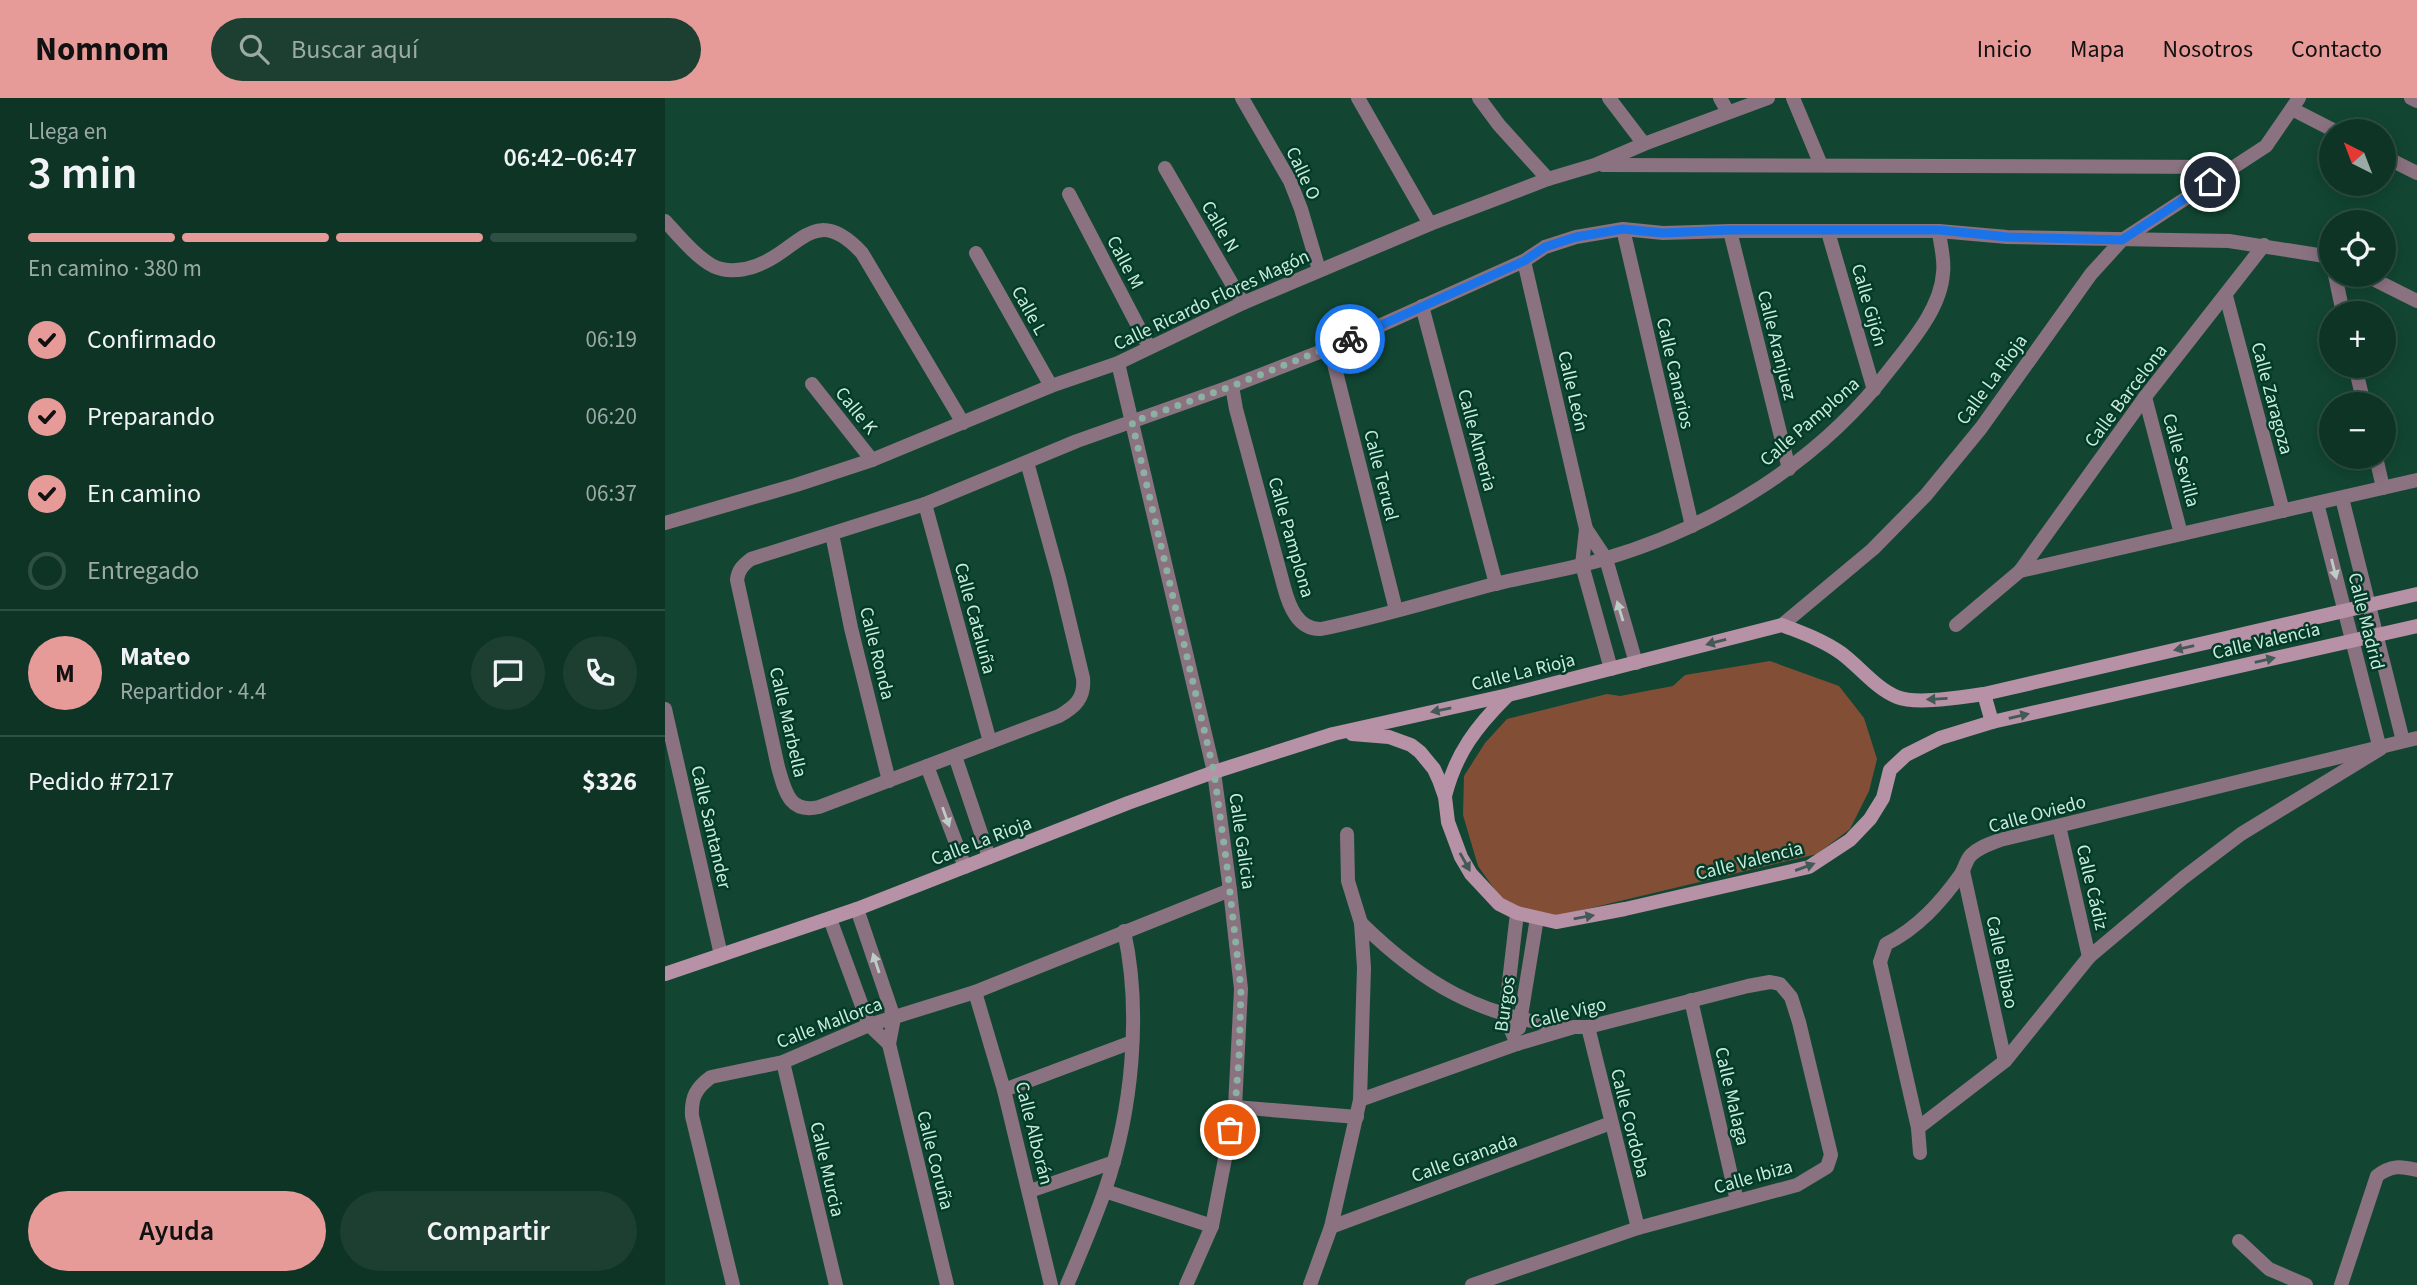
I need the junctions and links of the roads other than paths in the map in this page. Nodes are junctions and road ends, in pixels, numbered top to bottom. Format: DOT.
graph roads {
  1 [pos="1242,98"];
  2 [pos="1358,98"];
  3 [pos="1479,98"];
  4 [pos="1609,98"];
  5 [pos="1720,98"];
  6 [pos="1768,98"];
  7 [pos="1793,98"];
  8 [pos="2411,98"];
  9 [pos="2417,101"];
  10 [pos="2295,104"];
  11 [pos="1728,112"];
  12 [pos="2319,120"];
  13 [pos="1644,144"];
  14 [pos="2396,162"];
  15 [pos="1595,165"];
  16 [pos="1821,165"];
  17 [pos="2232,167"];
  18 [pos="1165,168"];
  19 [pos="2417,173"];
  20 [pos="1548,179"];
  21 [pos="1069,194"];
  22 [pos="665,221"];
  23 [pos="1430,224"];
  24 [pos="1623,229"];
  25 [pos="1730,230"];
  26 [pos="1939,230"];
  27 [pos="1828,232"];
  28 [pos="2122,240"];
  29 [pos="2264,245"];
  30 [pos="976,253"];
  31 [pos="2319,256"];
  32 [pos="1524,261"];
  33 [pos="1319,270"];
  34 [pos="2389,287"];
  35 [pos="2226,296"];
  36 [pos="2417,301"];
  37 [pos="1244,303"];
  38 [pos="1422,306"];
  39 [pos="1149,347"];
  40 [pos="1330,348"];
  41 [pos="1118,363"];
  42 [pos="812,384"];
  43 [pos="1051,386"];
  44 [pos="1232,386"];
  45 [pos="1874,390"];
  46 [pos="2145,397"];
  47 [pos="1132,422"];
  48 [pos="963,423"];
  49 [pos="872,460"];
  50 [pos="1027,462"];
  51 [pos="2379,469"];
  52 [pos="1789,470"];
  53 [pos="2417,480"];
  54 [pos="2383,488"];
  55 [pos="2343,498"];
  56 [pos="2317,503"];
  57 [pos="925,504"];
  58 [pos="2283,511"];
  59 [pos="665,522"];
  60 [pos="1692,526"];
  61 [pos="1586,529"];
  62 [pos="832,534"];
  63 [pos="2181,534"];
  64 [pos="1606,559"];
  65 [pos="1582,565"];
  66 [pos="2020,571"];
  67 [pos="1496,584"];
  68 [pos="2417,594"];
  69 [pos="2369,605"];
  70 [pos="1396,610"];
  71 [pos="2345,611"];
  72 [pos="1782,625"];
  73 [pos="1956,625"];
  74 [pos="2417,626"];
  75 [pos="2377,635"];
  76 [pos="2352,640"];
  77 [pos="1636,663"];
  78 [pos="1611,669"];
  79 [pos="1984,694"];
  80 [pos="1508,695"];
  81 [pos="665,709"];
  82 [pos="1991,722"];
  83 [pos="1333,734"];
  84 [pos="2410,740"];
  85 [pos="990,742"];
  86 [pos="2380,749"];
  87 [pos="955,756"];
  88 [pos="927,766"];
  89 [pos="1214,772"];
  90 [pos="890,781"];
  91 [pos="1445,797"];
  92 [pos="2059,826"];
  93 [pos="1347,834"];
  94 [pos="989,857"];
  95 [pos="965,867"];
  96 [pos="1963,871"];
  97 [pos="1230,890"];
  98 [pos="857,909"];
  99 [pos="1517,912"];
  100 [pos="1537,918"];
  101 [pos="830,919"];
  102 [pos="1361,923"];
  103 [pos="1124,931"];
  104 [pos="721,955"];
  105 [pos="2089,957"];
  106 [pos="665,974"];
  107 [pos="1748,986"];
  108 [pos="975,992"];
  109 [pos="1691,1000"];
  110 [pos="1505,1016"];
  111 [pos="894,1017"];
  112 [pos="1520,1019"];
  113 [pos="869,1025"];
  114 [pos="1581,1027"];
  115 [pos="1132,1042"];
  116 [pos="889,1044"];
  117 [pos="1517,1044"];
  118 [pos="2005,1061"];
  119 [pos="783,1062"];
  120 [pos="1004,1090"];
  121 [pos="1360,1100"];
  122 [pos="1235,1107"];
  123 [pos="1357,1117"];
  124 [pos="1611,1122"];
  125 [pos="1917,1128"];
  126 [pos="1920,1153"];
  127 [pos="1114,1162"];
  128 [pos="2417,1170"];
  129 [pos="1030,1191"];
  130 [pos="1105,1191"];
  131 [pos="1737,1201"];
  132 [pos="1212,1226"];
  133 [pos="1331,1227"];
  134 [pos="1638,1228"];
  135 [pos="2239,1241"];
  136 [pos="733,1285"];
  137 [pos="836,1285"];
  138 [pos="947,1285"];
  139 [pos="1051,1285"];
  140 [pos="1067,1285"];
  141 [pos="1186,1285"];
  142 [pos="1310,1285"];
  143 [pos="1472,1285"];
  144 [pos="2306,1285"];
  145 [pos="2341,1285"];
  1 -- 33 [label="street, Calle O"];
  2 -- 23 [label="street"];
  3 -- 20 [label="street"];
  4 -- 13 [label="street"];
  5 -- 11 [label="street"];
  6 -- 11 [label="street, Calle Ricardo Flores Magón"];
  7 -- 16 [label="street"];
  8 -- 9 [label="street"];
  10 -- 12 [label="street"];
  10 -- 17 [label="street"];
  11 -- 13 [label="street, Calle Ricardo Flores Magón"];
  13 -- 15 [label="street, Calle Ricardo Flores Magón"];
  14 -- 19 [label="street"];
  15 -- 16 [label="street"];
  15 -- 20 [label="street, Calle Ricardo Flores Magón"];
  16 -- 17 [label="street"];
  17 -- 28 [label="street, Calle La Rioja"];
  18 -- 37 [label="street, Calle N"];
  20 -- 23 [label="street, Calle Ricardo Flores Magón"];
  21 -- 39 [label="street, Calle M"];
  22 -- 48 [label="street"];
  23 -- 33 [label="street, Calle Ricardo Flores Magón"];
  24 -- 25 [label="street"];
  24 -- 32 [label="street"];
  24 -- 60 [label="street, Calle Canarios"];
  25 -- 27 [label="street"];
  25 -- 52 [label="street, Calle Aranjuez"];
  26 -- 27 [label="street"];
  26 -- 28 [label="street"];
  26 -- 45 [label="street, Calle Pamplona"];
  27 -- 45 [label="street, Calle Gijón"];
  28 -- 29 [label="street"];
  28 -- 72 [label="street, Calle La Rioja"];
  29 -- 31 [label="street"];
  29 -- 35 [label="street, Calle Barcelona"];
  30 -- 43 [label="street, Calle L"];
  32 -- 38 [label="street"];
  32 -- 61 [label="street, Calle León"];
  33 -- 37 [label="street, Calle Ricardo Flores Magón"];
  34 -- 36 [label="street"];
  35 -- 46 [label="street, Calle Barcelona"];
  35 -- 58 [label="street, Calle Zaragoza"];
  37 -- 39 [label="street, Calle Ricardo Flores Magón"];
  38 -- 40 [label="street"];
  38 -- 67 [label="street, Calle Almeria"];
  39 -- 41 [label="street, Calle Ricardo Flores Magón"];
  40 -- 44 [label="street"];
  40 -- 70 [label="street, Calle Teruel"];
  41 -- 43 [label="street, Calle Ricardo Flores Magón"];
  41 -- 47 [label="street, Calle Galicia"];
  42 -- 49 [label="street, Calle K"];
  43 -- 48 [label="street, Calle Ricardo Flores Magón"];
  44 -- 47 [label="street, Calle Marbella"];
  44 -- 70 [label="street, Calle Pamplona"];
  45 -- 52 [label="street, Calle Pamplona"];
  46 -- 63 [label="street, Calle Sevilla"];
  46 -- 66 [label="street, Calle Barcelona"];
  47 -- 50 [label="street, Calle Marbella"];
  47 -- 89 [label="street, Calle Galicia"];
  48 -- 49 [label="street, Calle Ricardo Flores Magón"];
  49 -- 59 [label="street, Calle Ricardo Flores Magón"];
  50 -- 57 [label="street, Calle Marbella"];
  50 -- 85 [label="street, Calle Marbella"];
  51 -- 54 [label="street"];
  52 -- 60 [label="street, Calle Pamplona"];
  53 -- 54 [label="street, Calle Barcelona"];
  54 -- 55 [label="street, Calle Barcelona"];
  55 -- 56 [label="street, Calle Barcelona"];
  55 -- 69 [label="street, Calle Madrid"];
  56 -- 58 [label="street, Calle Barcelona"];
  56 -- 71 [label="street, Calle Madrid, one-way"];
  57 -- 62 [label="street, Calle Marbella"];
  57 -- 85 [label="street, Calle Cataluña"];
  58 -- 63 [label="street, Calle Barcelona"];
  60 -- 64 [label="street, Calle Pamplona"];
  61 -- 64 [label="street, Calle León"];
  61 -- 65 [label="street, Calle León"];
  62 -- 90 [label="street, Calle Ronda"];
  62 -- 90 [label="street, Calle Marbella"];
  63 -- 66 [label="street, Calle Barcelona"];
  64 -- 65 [label="street, Calle Pamplona"];
  77 -- 64 [label="street, Calle León, one-way"];
  65 -- 67 [label="street, Calle Pamplona"];
  65 -- 78 [label="street, Calle León"];
  66 -- 73 [label="street, Calle Barcelona"];
  67 -- 70 [label="street, Calle Pamplona"];
  68 -- 69 [label="street, Calle Valencia"];
  69 -- 71 [label="street, Calle Valencia"];
  69 -- 75 [label="street, Calle Madrid"];
  71 -- 76 [label="street, Calle Madrid"];
  71 -- 79 [label="street, Calle Valencia, one-way"];
  72 -- 77 [label="street, Calle La Rioja, one-way"];
  79 -- 72 [label="street, Calle Valencia, one-way"];
  74 -- 75 [label="street, Calle Valencia"];
  75 -- 76 [label="street, Calle Valencia"];
  75 -- 84 [label="street, Calle Madrid"];
  82 -- 76 [label="street, Calle Valencia, one-way"];
  76 -- 86 [label="street, Calle Madrid"];
  77 -- 78 [label="street, Calle La Rioja"];
  78 -- 80 [label="street, Calle La Rioja"];
  79 -- 82 [label="street"];
  80 -- 83 [label="street, Calle La Rioja, one-way"];
  80 -- 91 [label="street"];
  81 -- 104 [label="street, Calle Santander"];
  100 -- 82 [label="street, Calle Valencia, one-way"];
  83 -- 89 [label="street, Calle La Rioja"];
  83 -- 91 [label="street, Calle Valencia"];
  84 -- 86 [label="street, Calle Oviedo"];
  85 -- 87 [label="street, Calle Marbella"];
  86 -- 92 [label="street, Calle Oviedo"];
  86 -- 105 [label="street, Calle Oviedo"];
  87 -- 88 [label="street, Calle Marbella"];
  87 -- 94 [label="street"];
  88 -- 90 [label="street, Calle Marbella"];
  88 -- 95 [label="street, one-way"];
  89 -- 94 [label="street, Calle La Rioja"];
  89 -- 97 [label="street, Calle Galicia"];
  91 -- 99 [label="street, Calle Valencia, one-way"];
  92 -- 96 [label="street, Calle Oviedo"];
  92 -- 105 [label="street, Calle Cádiz"];
  93 -- 102 [label="street"];
  94 -- 95 [label="street, Calle La Rioja"];
  95 -- 98 [label="street, Calle La Rioja"];
  96 -- 118 [label="street, Calle Bilbao"];
  96 -- 125 [label="street, Calle Oviedo"];
  97 -- 103 [label="street, Calle Mallorca"];
  97 -- 122 [label="street, Calle Galicia"];
  98 -- 101 [label="street, Calle La Rioja"];
  111 -- 98 [label="street, Calle Coruña, one-way"];
  99 -- 100 [label="street, Calle Valencia"];
  99 -- 110 [label="street, Burgos"];
  100 -- 112 [label="street, Burgos"];
  101 -- 104 [label="street, Calle La Rioja"];
  101 -- 113 [label="street"];
  102 -- 110 [label="street"];
  102 -- 121 [label="street"];
  103 -- 108 [label="street, Calle Mallorca"];
  103 -- 115 [label="street"];
  104 -- 106 [label="street, Calle La Rioja"];
  105 -- 118 [label="street, Calle Oviedo"];
  107 -- 109 [label="street, Calle Vigo"];
  107 -- 131 [label="street, Calle Ibiza"];
  108 -- 111 [label="street, Calle Mallorca"];
  108 -- 120 [label="street, Calle Alborán"];
  109 -- 114 [label="street, Calle Vigo"];
  109 -- 131 [label="street, Calle Malaga"];
  110 -- 112 [label="street"];
  110 -- 117 [label="street, Burgos"];
  111 -- 113 [label="street, Calle Mallorca"];
  111 -- 116 [label="street, Calle Coruña"];
  112 -- 114 [label="street"];
  112 -- 117 [label="street, Burgos"];
  113 -- 116 [label="street"];
  113 -- 119 [label="street, Calle Mallorca"];
  114 -- 117 [label="street, Calle Vigo"];
  114 -- 124 [label="street, Calle Cordoba"];
  115 -- 120 [label="street"];
  115 -- 127 [label="street"];
  116 -- 138 [label="street, Calle Coruña"];
  117 -- 121 [label="street, Calle Vigo"];
  118 -- 125 [label="street, Calle Oviedo"];
  119 -- 136 [label="street, Calle Mallorca"];
  119 -- 137 [label="street, Calle Murcia"];
  120 -- 129 [label="street, Calle Alborán"];
  121 -- 123 [label="street"];
  122 -- 123 [label="street"];
  122 -- 132 [label="street, Calle Galicia"];
  123 -- 133 [label="street"];
  124 -- 133 [label="street, Calle Granada"];
  124 -- 134 [label="street, Calle Cordoba"];
  125 -- 126 [label="street, Calle Oviedo"];
  127 -- 129 [label="street"];
  127 -- 130 [label="street"];
  128 -- 145 [label="street"];
  129 -- 139 [label="street, Calle Alborán"];
  130 -- 132 [label="street"];
  130 -- 140 [label="street"];
  131 -- 134 [label="street, Calle Ibiza"];
  132 -- 141 [label="street, Calle Galicia"];
  133 -- 142 [label="street"];
  134 -- 143 [label="street, Calle Ibiza"];
  135 -- 144 [label="street"];
}
